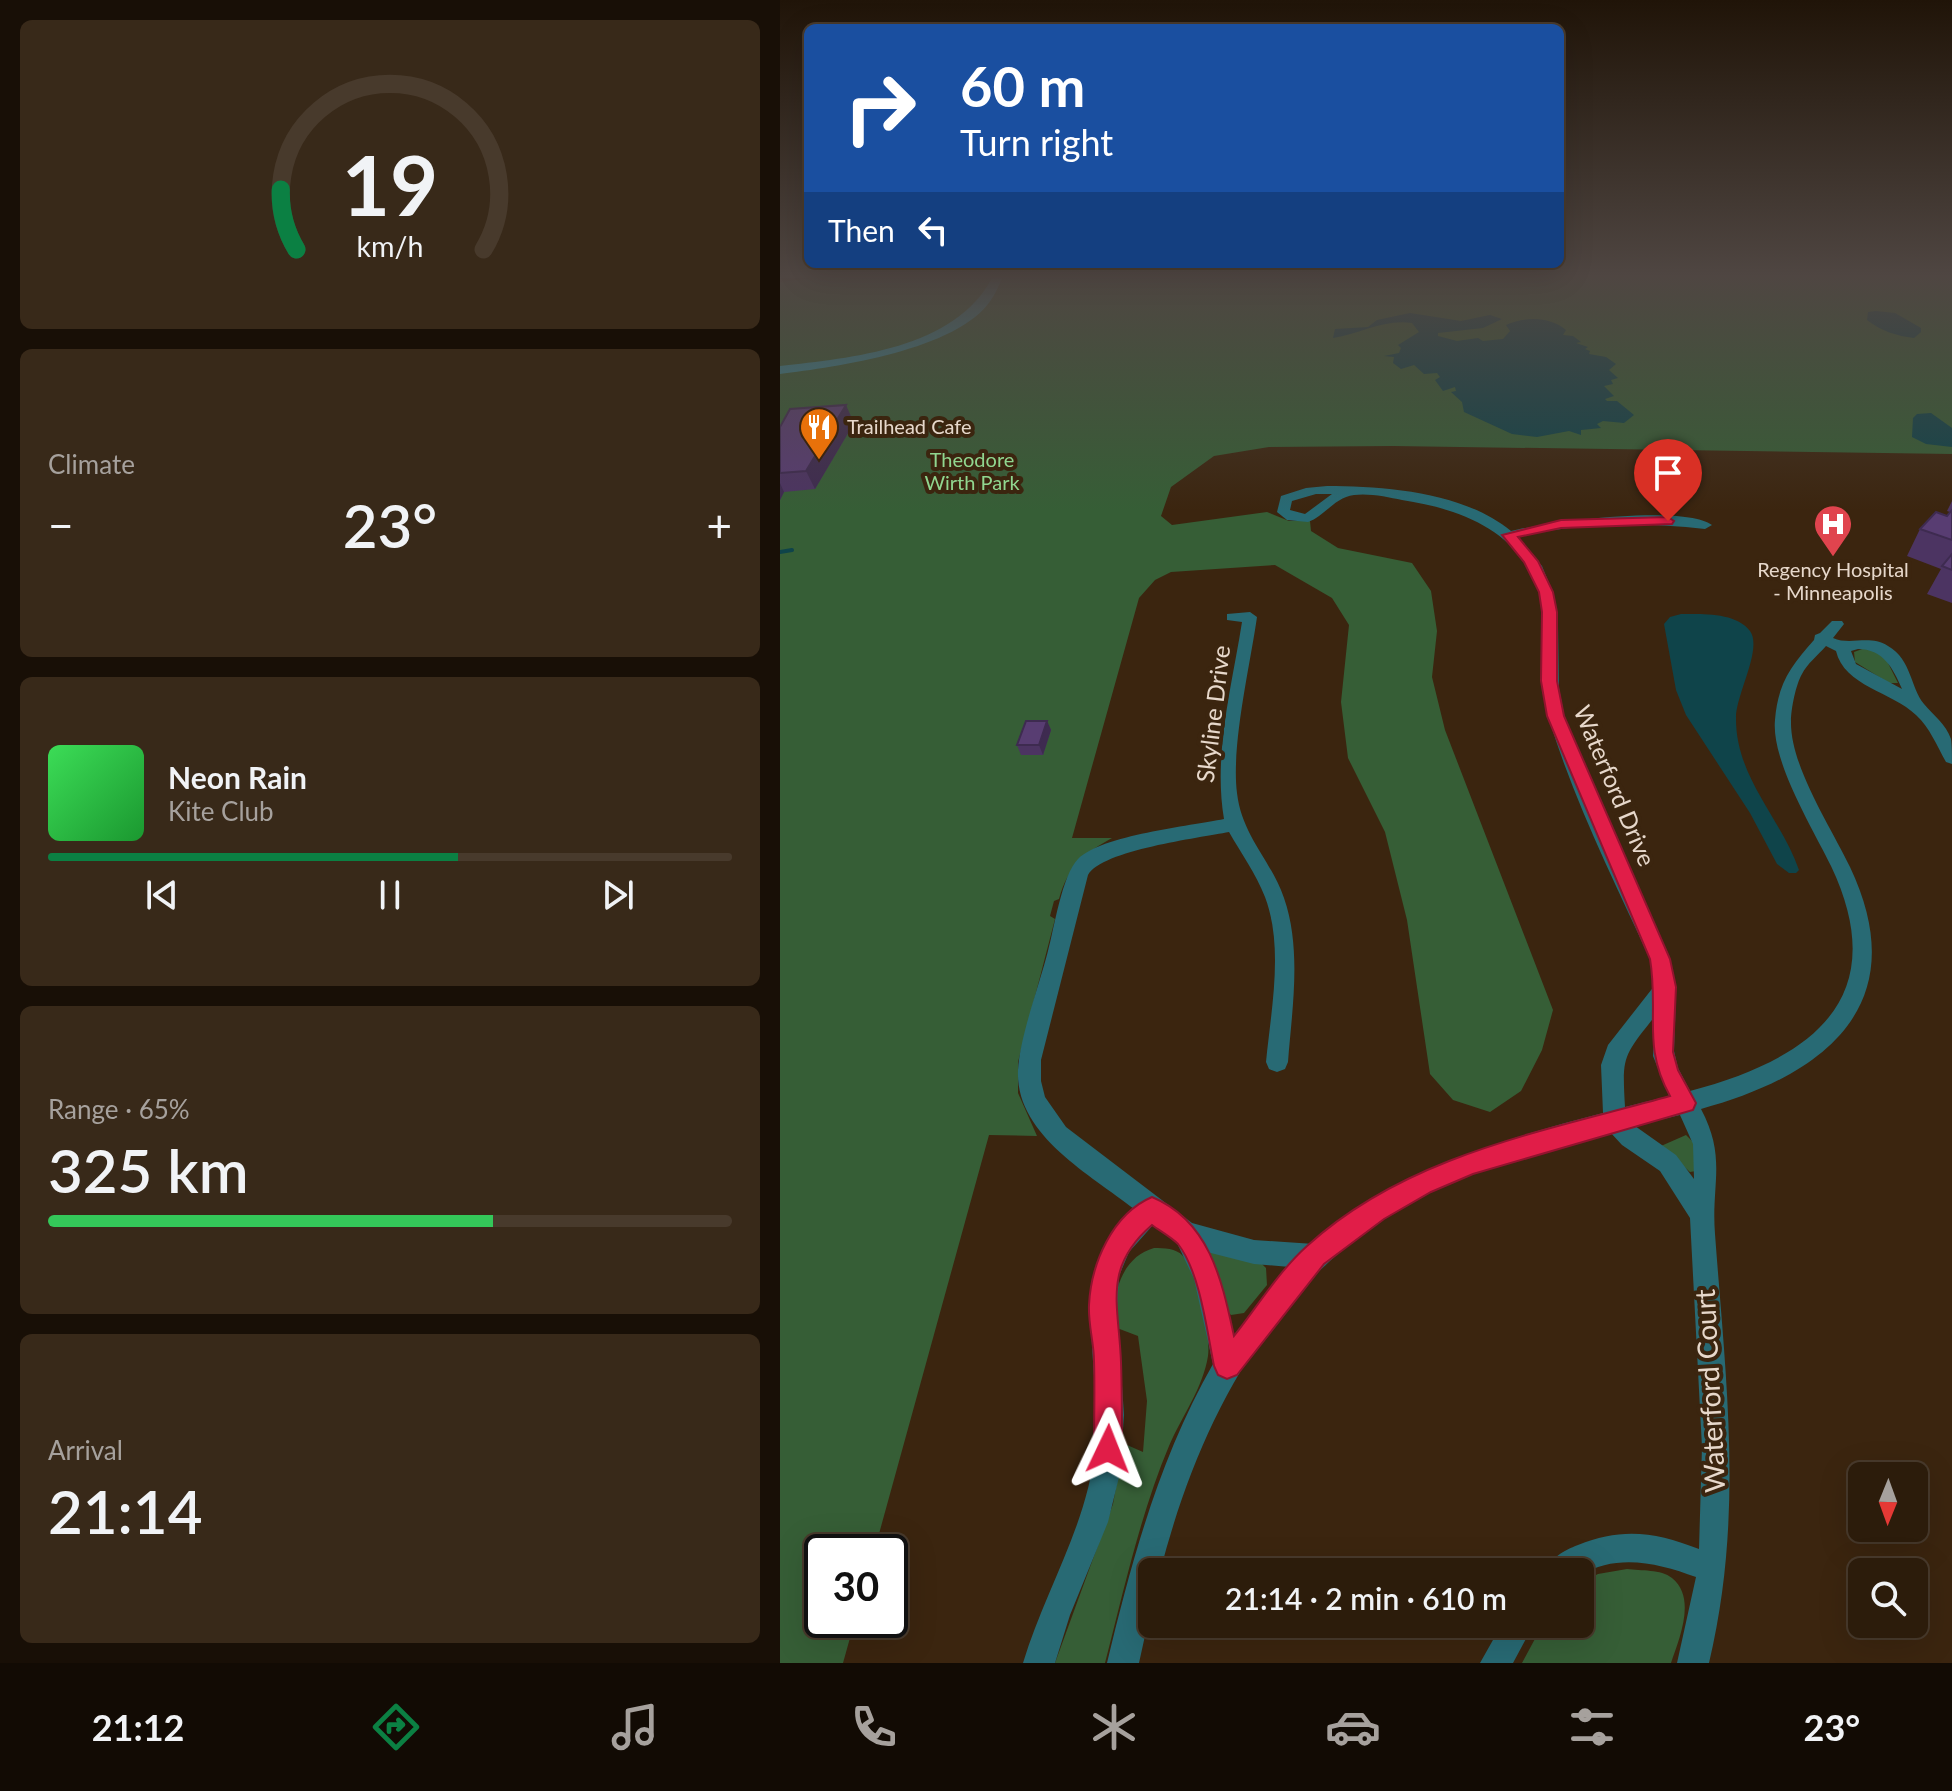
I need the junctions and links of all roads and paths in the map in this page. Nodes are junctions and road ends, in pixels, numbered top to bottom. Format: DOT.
graph roads {
  1 [pos="869,356"];
  2 [pos="780,370"];
  3 [pos="1353,491"];
  4 [pos="1705,525"];
  5 [pos="1509,535"];
  6 [pos="1232,617"];
  7 [pos="1837,624"];
  8 [pos="1820,638"];
  9 [pos="1843,648"];
  10 [pos="1914,702"];
  11 [pos="1952,758"];
  12 [pos="1234,824"];
  13 [pos="1665,987"];
  14 [pos="1277,1062"];
  15 [pos="1685,1103"];
  16 [pos="1615,1121"];
  17 [pos="1152,1209"];
  18 [pos="1701,1214"];
  19 [pos="1186,1234"];
  20 [pos="1315,1256"];
  21 [pos="1227,1366"];
  22 [pos="1582,1558"];
  23 [pos="1712,1569"];
  24 [pos="1511,1638"];
  25 [pos="1039,1663"];
  26 [pos="1123,1663"];
  27 [pos="1496,1663"];
  28 [pos="1693,1663"];
  1 -- 2 [label="street"];
  3 -- 5 [label="street, Waterford Drive"];
  4 -- 5 [label="street"];
  5 -- 13 [label="street, Waterford Drive"];
  6 -- 12 [label="street, Skyline Drive"];
  7 -- 8 [label="street"];
  8 -- 9 [label="street"];
  8 -- 15 [label="street"];
  9 -- 10 [label="street"];
  9 -- 10 [label="street"];
  10 -- 11 [label="street"];
  12 -- 14 [label="street, Skyline Drive"];
  12 -- 17 [label="street"];
  13 -- 15 [label="street, Waterford Drive"];
  13 -- 16 [label="street"];
  15 -- 16 [label="street"];
  15 -- 18 [label="street, Waterford Court"];
  16 -- 18 [label="street, Waterford Court"];
  16 -- 20 [label="street"];
  17 -- 19 [label="street"];
  17 -- 25 [label="street"];
  18 -- 23 [label="street, Waterford Court"];
  19 -- 20 [label="street"];
  19 -- 21 [label="street"];
  20 -- 21 [label="street"];
  21 -- 26 [label="street"];
  22 -- 23 [label="street"];
  23 -- 28 [label="street, Waterford Court"];
  24 -- 27 [label="street"];
}
